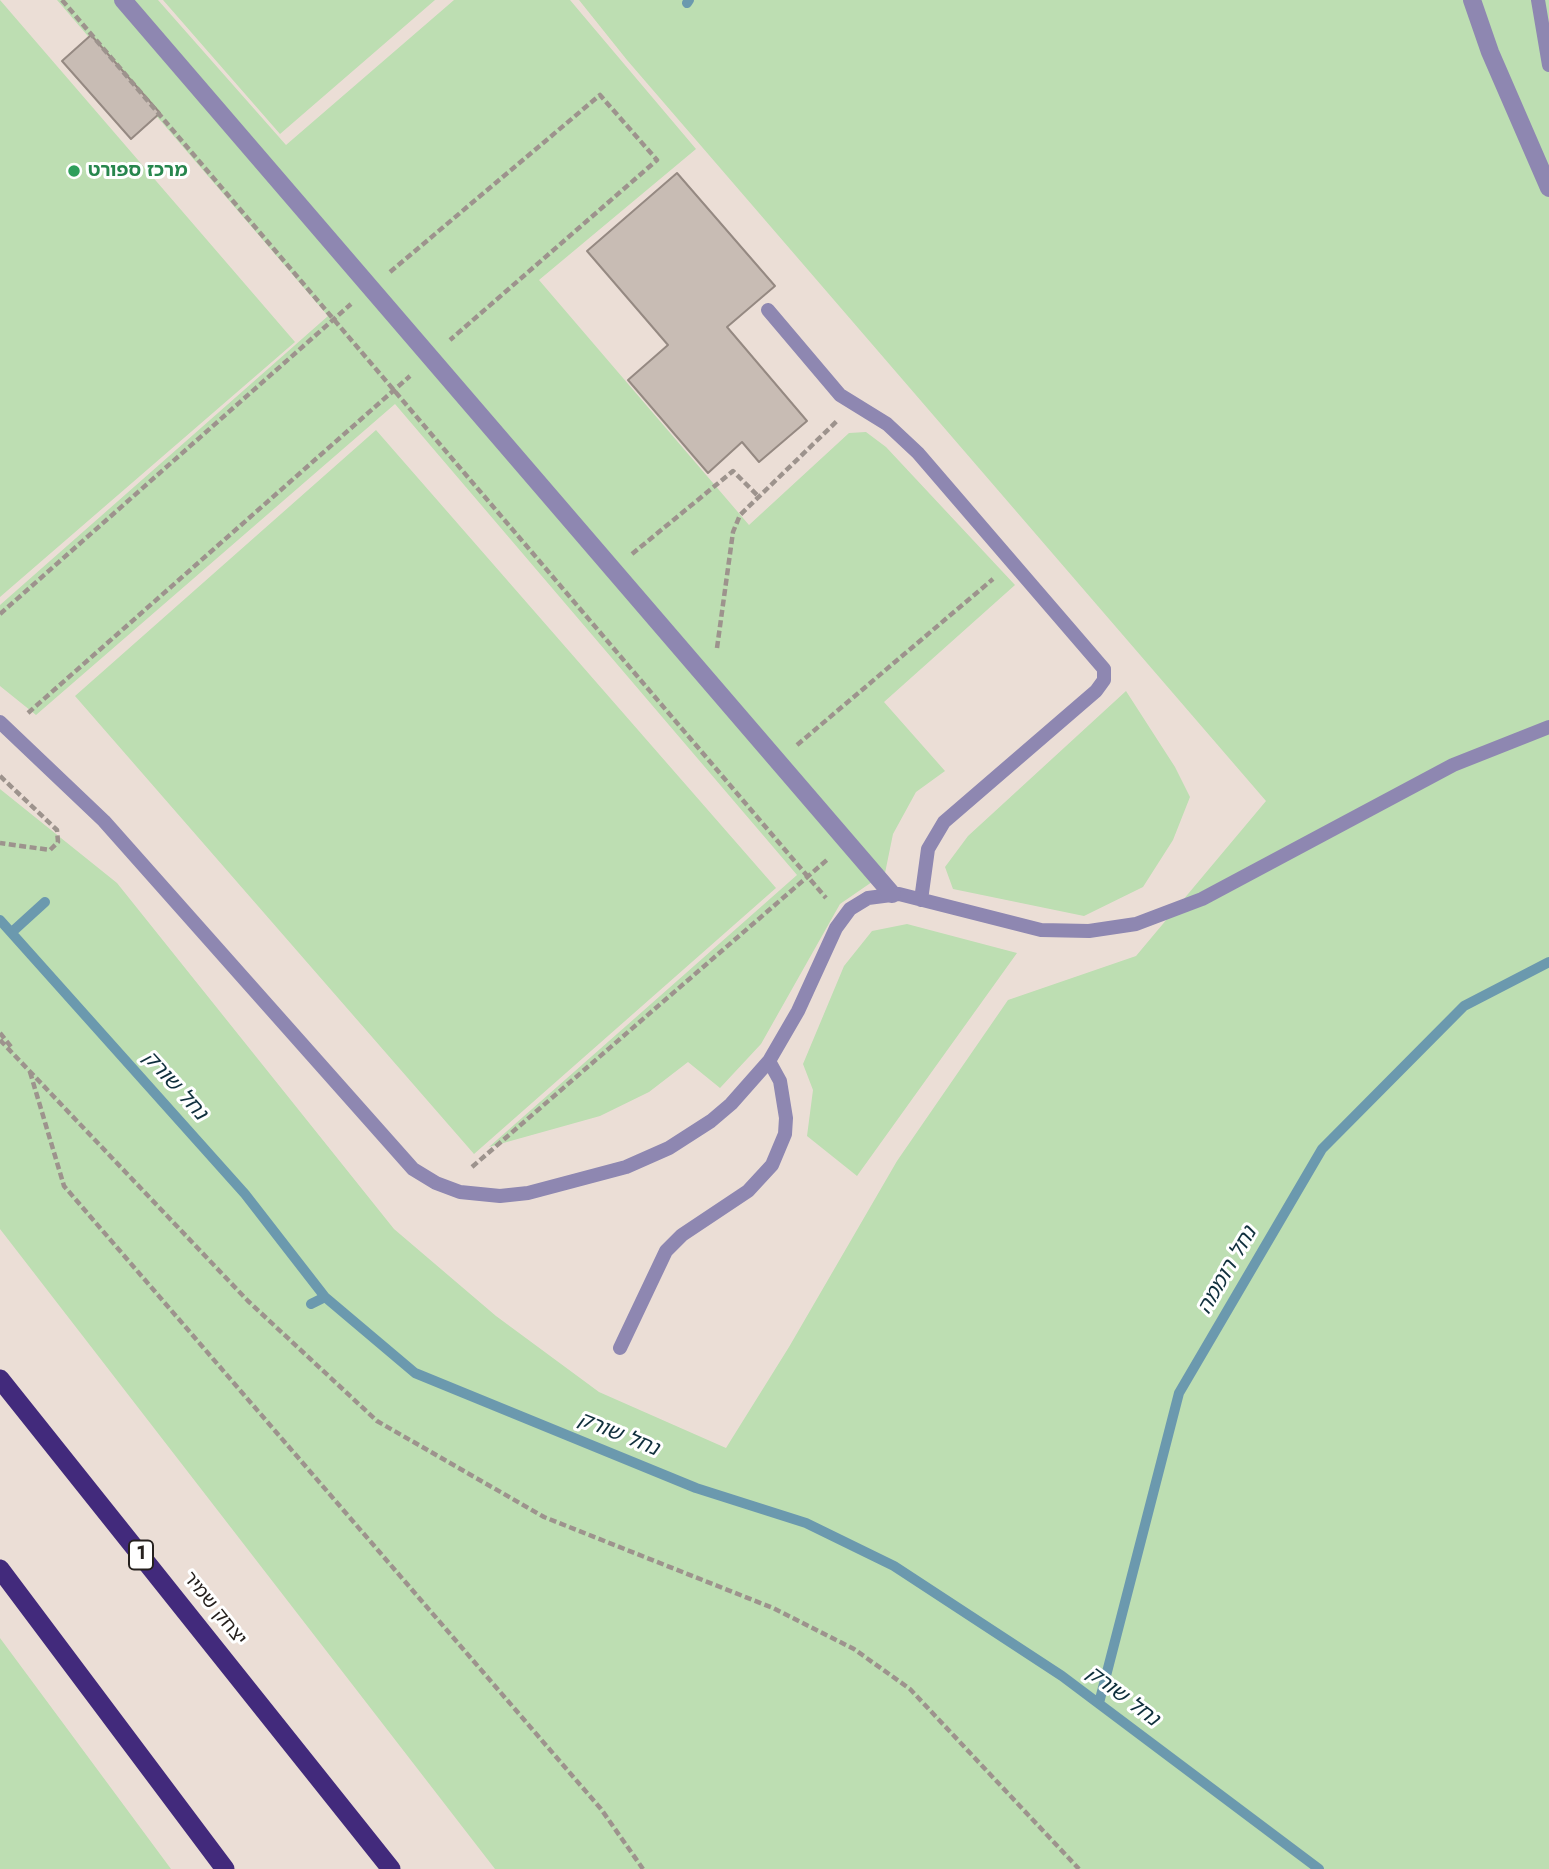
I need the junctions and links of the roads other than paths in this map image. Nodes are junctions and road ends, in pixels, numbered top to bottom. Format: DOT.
graph roads {
  1 [pos="123,0"];
  2 [pos="1472,0"];
  3 [pos="1538,0"];
  4 [pos="1549,65"];
  5 [pos="1549,188"];
  6 [pos="768,310"];
  7 [pos="4,726"];
  8 [pos="1549,727"];
  9 [pos="892,894"];
  10 [pos="921,900"];
  11 [pos="769,1061"];
  12 [pos="620,1348"];
  13 [pos="0,1379"];
  14 [pos="0,1569"];
  15 [pos="225,1869"];
  16 [pos="391,1869"];
  1 -- 9 [label="street"];
  2 -- 5 [label="street"];
  3 -- 4 [label="lane"];
  6 -- 10 [label="lane"];
  7 -- 11 [label="lane"];
  8 -- 10 [label="lane"];
  9 -- 10 [label="lane"];
  9 -- 11 [label="lane"];
  11 -- 12 [label="lane"];
  13 -- 16 [label="highway, יצחק שמיר / 1"];
  14 -- 15 [label="highway"];
}
